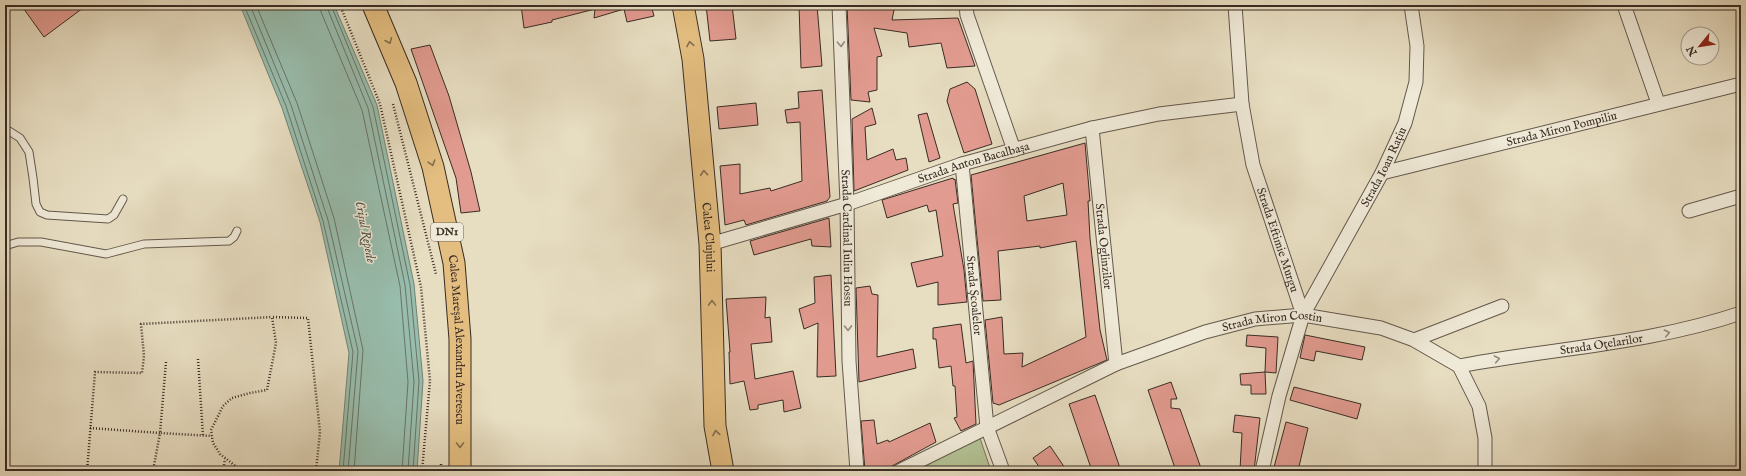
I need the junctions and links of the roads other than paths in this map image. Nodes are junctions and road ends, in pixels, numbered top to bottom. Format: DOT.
graph roads {
  1 [pos="373,5"];
  2 [pos="683,5"];
  3 [pos="839,5"];
  4 [pos="966,5"];
  5 [pos="1235,5"];
  6 [pos="1411,5"];
  7 [pos="1624,5"];
  8 [pos="1741,84"];
  9 [pos="1658,103"];
  10 [pos="1242,104"];
  11 [pos="1092,128"];
  12 [pos="5,132"];
  13 [pos="1014,150"];
  14 [pos="962,164"];
  15 [pos="1382,173"];
  16 [pos="1741,196"];
  17 [pos="123,199"];
  18 [pos="847,204"];
  19 [pos="1689,211"];
  20 [pos="237,231"];
  21 [pos="710,244"];
  22 [pos="5,246"];
  23 [pos="1502,306"];
  24 [pos="1741,313"];
  25 [pos="1303,315"];
  26 [pos="1414,340"];
  27 [pos="1116,364"];
  28 [pos="1459,366"];
  29 [pos="987,427"];
  30 [pos="450,467"];
  31 [pos="723,471"];
  32 [pos="857,471"];
  33 [pos="899,471"];
  34 [pos="1003,471"];
  35 [pos="1262,471"];
  36 [pos="1485,471"];
  1 -- 30 [label="main road, Calea Mareșal Alexandru Averescu / DN1, one-way"];
  21 -- 2 [label="main road, Calea Clujului, one-way"];
  3 -- 18 [label="street, Strada Cardinal Iuliu Hossu, one-way"];
  4 -- 13 [label="street"];
  5 -- 10 [label="street, Strada Eftimie Murgu"];
  6 -- 15 [label="street, Strada Ioan Rațiu"];
  7 -- 9 [label="street"];
  8 -- 9 [label="street, Strada Miron Pompiliu"];
  9 -- 15 [label="street, Strada Miron Pompiliu"];
  10 -- 11 [label="street, Strada Anton Bacalbașa"];
  10 -- 25 [label="street, Strada Eftimie Murgu"];
  11 -- 13 [label="street, Strada Anton Bacalbașa"];
  11 -- 27 [label="street, Strada Oglinzilor"];
  12 -- 17 [label="lane"];
  13 -- 14 [label="street, Strada Anton Bacalbașa"];
  14 -- 18 [label="street, Strada Anton Bacalbașa"];
  14 -- 29 [label="street, Strada Școalelor"];
  15 -- 25 [label="street, Strada Ioan Rațiu"];
  16 -- 19 [label="street"];
  18 -- 21 [label="street, Strada Anton Bacalbașa"];
  18 -- 32 [label="street, Strada Cardinal Iuliu Hossu, one-way"];
  20 -- 22 [label="lane"];
  31 -- 21 [label="main road, Calea Clujului, one-way"];
  23 -- 26 [label="street"];
  28 -- 24 [label="street, Strada Oțelarilor, one-way"];
  25 -- 26 [label="street, Strada Miron Costin"];
  25 -- 27 [label="street, Strada Miron Costin"];
  25 -- 35 [label="street"];
  26 -- 28 [label="street, Strada Miron Costin"];
  27 -- 29 [label="street, Strada Miron Costin"];
  28 -- 36 [label="street"];
  29 -- 33 [label="street, Strada Miron Costin"];
  29 -- 34 [label="street, Strada Școalelor"];
}
